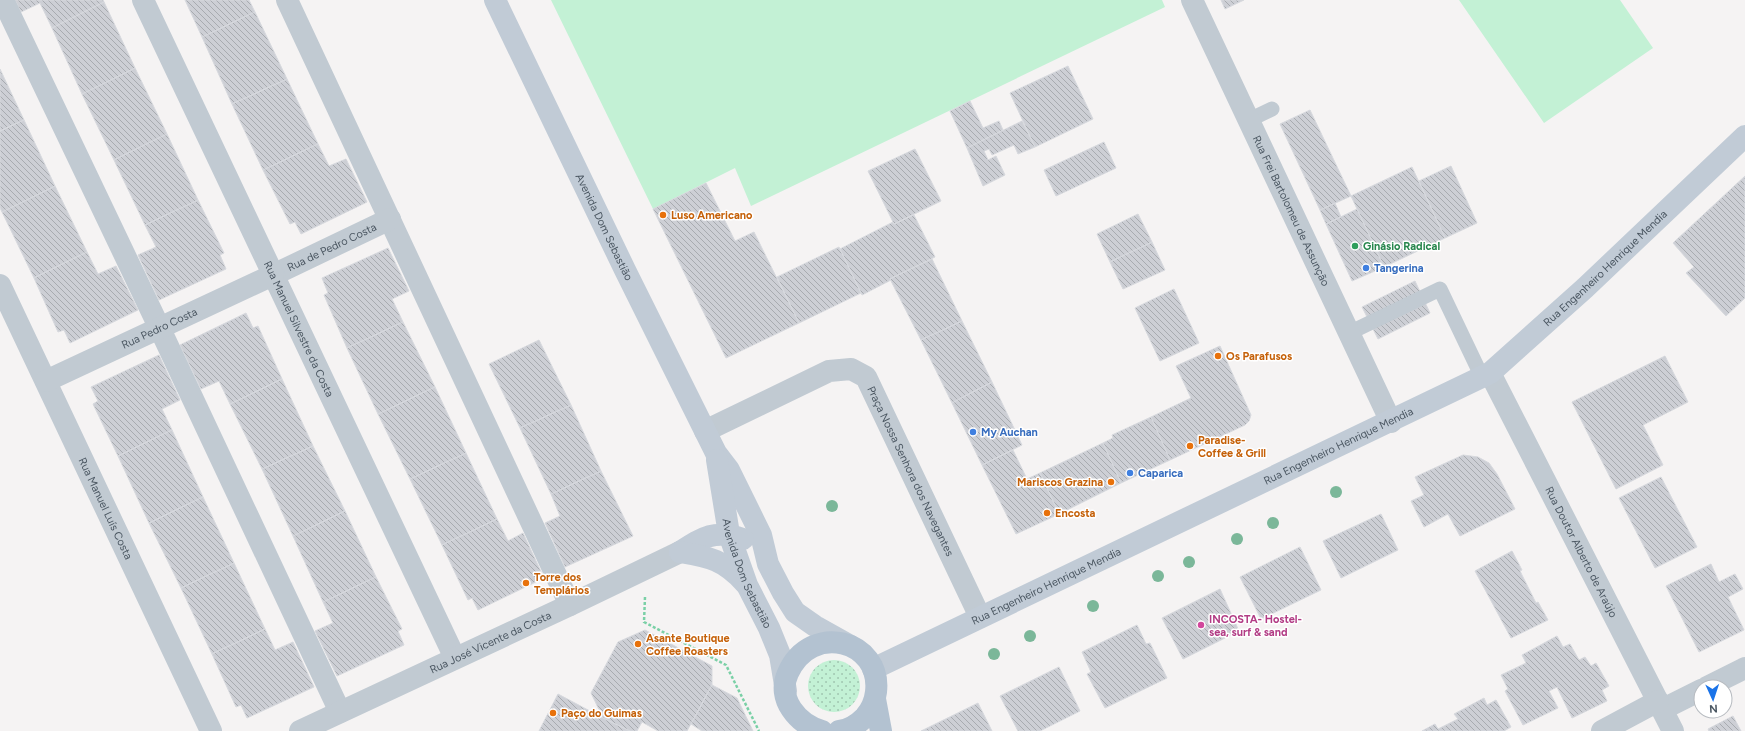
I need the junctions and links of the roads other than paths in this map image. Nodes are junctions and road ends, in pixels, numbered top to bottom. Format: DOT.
graph roads {
  1 [pos="3,0"];
  2 [pos="143,0"];
  3 [pos="288,0"];
  4 [pos="495,0"];
  5 [pos="1192,0"];
  6 [pos="1272,109"];
  7 [pos="1249,120"];
  8 [pos="1745,136"];
  9 [pos="390,219"];
  10 [pos="273,275"];
  11 [pos="0,285"];
  12 [pos="160,328"];
  13 [pos="1349,333"];
  14 [pos="1486,375"];
  15 [pos="46,381"];
  16 [pos="1391,422"];
  17 [pos="705,431"];
  18 [pos="716,453"];
  19 [pos="729,534"];
  20 [pos="680,552"];
  21 [pos="768,564"];
  22 [pos="747,585"];
  23 [pos="570,606"];
  24 [pos="980,617"];
  25 [pos="849,645"];
  26 [pos="455,658"];
  27 [pos="1745,668"];
  28 [pos="873,669"];
  29 [pos="1723,679"];
  30 [pos="786,691"];
  31 [pos="1693,693"];
  32 [pos="875,699"];
  33 [pos="1660,705"];
  34 [pos="340,712"];
  35 [pos="816,730"];
  36 [pos="211,731"];
  37 [pos="300,731"];
  38 [pos="839,731"];
  39 [pos="881,731"];
  40 [pos="1602,731"];
  41 [pos="1673,731"];
  1 -- 12 [label="street"];
  2 -- 10 [label="street, Rua Manuel Silvestre da Costa"];
  3 -- 9 [label="street"];
  4 -- 17 [label="main road, Avenida Dom Sebastião"];
  5 -- 7 [label="street, Rua Frei Bartolomeu de Assunção"];
  6 -- 7 [label="lane"];
  7 -- 13 [label="street, Rua Frei Bartolomeu de Assunção"];
  8 -- 14 [label="main road, Rua Engenheiro Henrique Mendia"];
  9 -- 10 [label="street, Rua de Pedro Costa"];
  9 -- 23 [label="street"];
  10 -- 12 [label="street, Rua Pedro Costa"];
  10 -- 26 [label="street, Rua Manuel Silvestre da Costa"];
  11 -- 15 [label="street, Rua Manuel Luís Costa"];
  12 -- 15 [label="street, Rua Pedro Costa"];
  12 -- 34 [label="street"];
  13 -- 14 [label="lane"];
  13 -- 16 [label="street, Rua Frei Bartolomeu de Assunção"];
  14 -- 16 [label="main road, Rua Engenheiro Henrique Mendia"];
  14 -- 33 [label="street, Rua Doutor Alberto de Araújo"];
  15 -- 36 [label="street, Rua Manuel Luís Costa"];
  16 -- 24 [label="main road, Rua Engenheiro Henrique Mendia"];
  17 -- 18 [label="main road, Avenida Dom Sebastião"];
  17 -- 24 [label="street, Praça Nossa Senhora dos Navegantes"];
  18 -- 19 [label="main road, Avenida Dom Sebastião"];
  18 -- 21 [label="main road, Avenida Dom Sebastião"];
  19 -- 20 [label="main road"];
  19 -- 21 [label="main road"];
  19 -- 22 [label="main road, Avenida Dom Sebastião"];
  20 -- 22 [label="main road"];
  20 -- 23 [label="street, Rua José Vicente da Costa"];
  21 -- 25 [label="main road, Avenida Dom Sebastião"];
  22 -- 30 [label="main road, Avenida Dom Sebastião"];
  23 -- 26 [label="street, Rua José Vicente da Costa"];
  24 -- 28 [label="main road, Rua Engenheiro Henrique Mendia"];
  25 -- 28 [label="main road"];
  25 -- 30 [label="main road"];
  26 -- 34 [label="street, Rua José Vicente da Costa"];
  27 -- 29 [label="street"];
  28 -- 32 [label="main road"];
  30 -- 35 [label="main road"];
  31 -- 33 [label="street"];
  32 -- 38 [label="main road"];
  32 -- 39 [label="main road"];
  33 -- 40 [label="street"];
  33 -- 41 [label="street, Rua Doutor Alberto de Araújo"];
  34 -- 37 [label="street, Rua José Vicente da Costa"];
}
